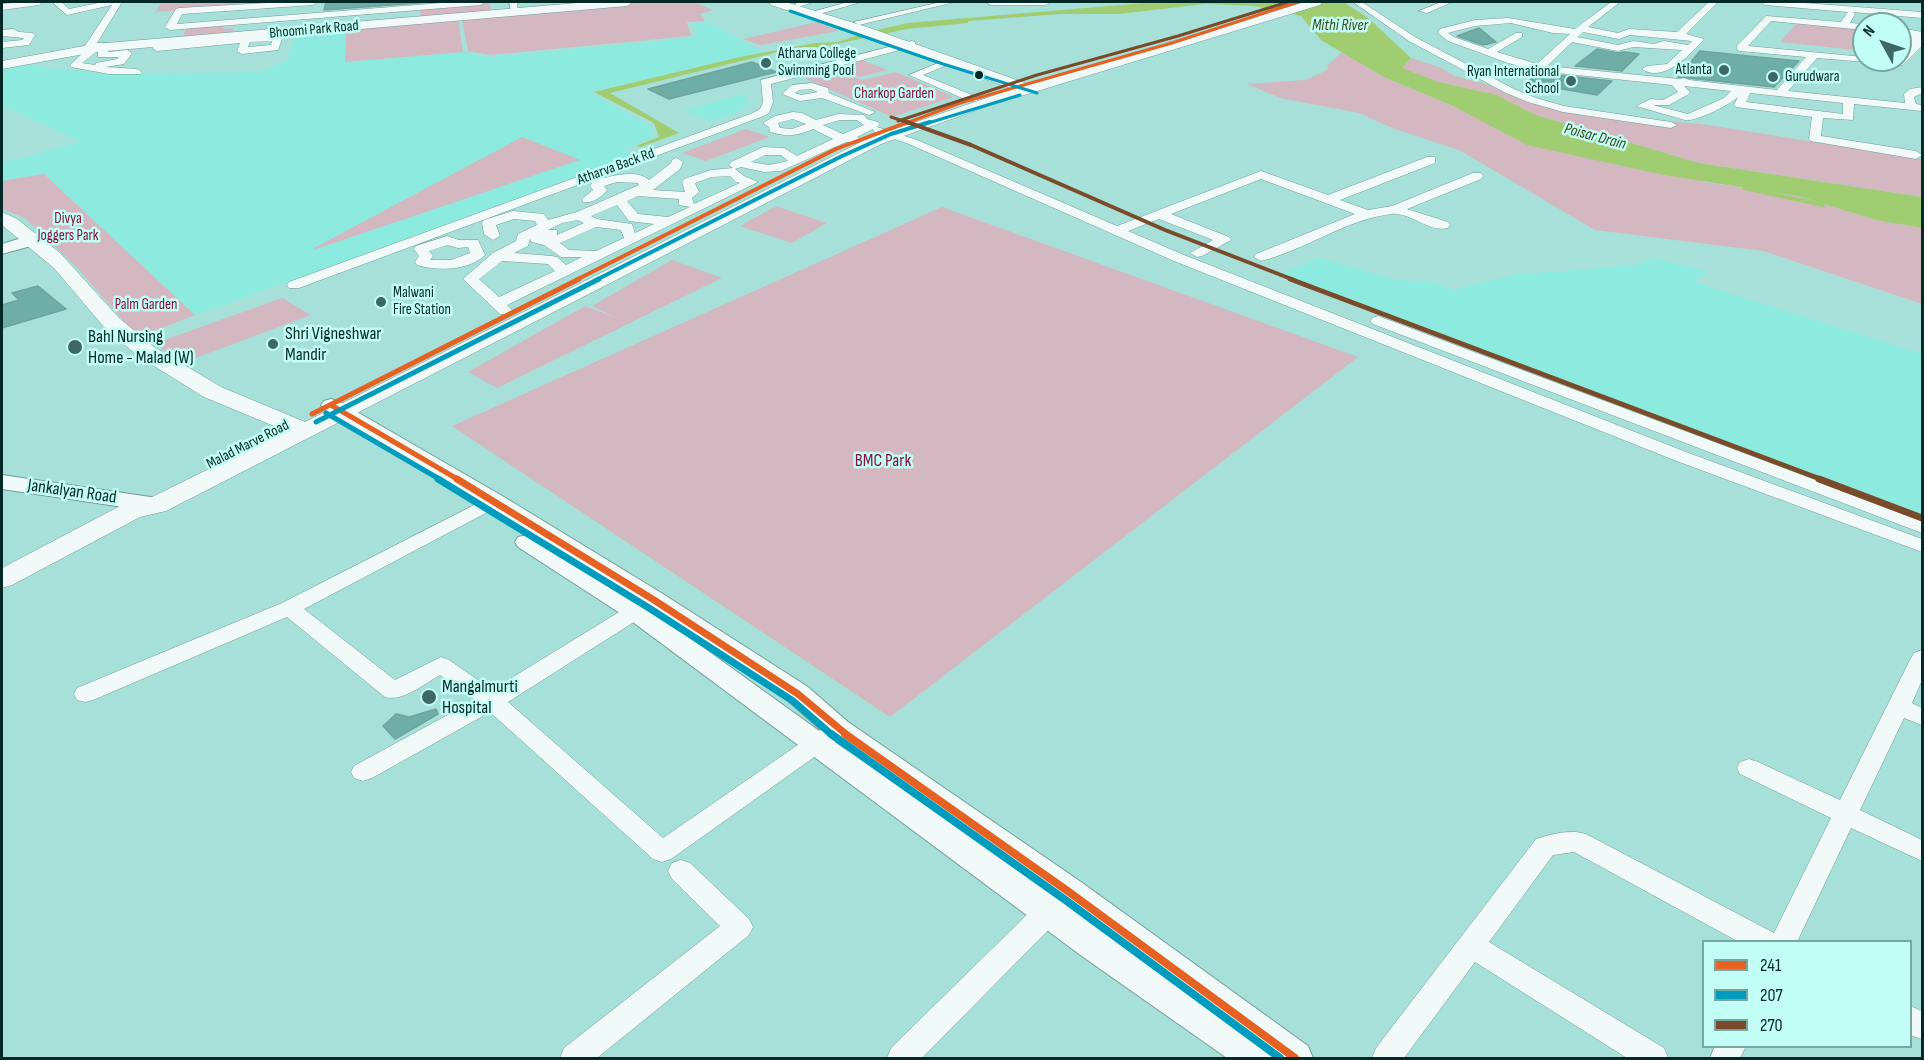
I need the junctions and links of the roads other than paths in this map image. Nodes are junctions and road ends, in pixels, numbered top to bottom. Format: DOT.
graph roads {
  1 [pos="21,2"];
  2 [pos="39,2"];
  3 [pos="56,2"];
  4 [pos="108,2"];
  5 [pos="118,2"];
  6 [pos="314,2"];
  7 [pos="607,2"];
  8 [pos="627,2"];
  9 [pos="775,2"];
  10 [pos="857,2"];
  11 [pos="925,2"];
  12 [pos="951,2"];
  13 [pos="990,2"];
  14 [pos="1046,2"];
  15 [pos="1298,2"];
  16 [pos="1316,2"];
  17 [pos="1357,2"];
  18 [pos="1448,2"];
  19 [pos="1616,2"];
  20 [pos="1714,2"];
  21 [pos="1765,2"];
  22 [pos="1784,2"];
  23 [pos="1905,2"];
  24 [pos="248,5"];
  25 [pos="891,5"];
  26 [pos="935,5"];
  27 [pos="2,6"];
  28 [pos="558,7"];
  29 [pos="514,8"];
  30 [pos="485,9"];
  31 [pos="816,9"];
  32 [pos="1853,9"];
  33 [pos="447,10"];
  34 [pos="908,11"];
  35 [pos="1424,11"];
  36 [pos="955,12"];
  37 [pos="381,14"];
  38 [pos="1918,15"];
  39 [pos="1264,16"];
  40 [pos="921,17"];
  41 [pos="1508,21"];
  42 [pos="859,22"];
  43 [pos="310,25"];
  44 [pos="1844,25"];
  45 [pos="1852,26"];
  46 [pos="1682,32"];
  47 [pos="2,33"];
  48 [pos="239,33"];
  49 [pos="1568,34"];
  50 [pos="1519,35"];
  51 [pos="2,39"];
  52 [pos="1917,39"];
  53 [pos="908,45"];
  54 [pos="156,48"];
  55 [pos="1690,48"];
  56 [pos="94,51"];
  57 [pos="1489,53"];
  58 [pos="3,56"];
  59 [pos="1806,57"];
  60 [pos="1837,58"];
  61 [pos="1530,61"];
  62 [pos="949,62"];
  63 [pos="1542,66"];
  64 [pos="137,72"];
  65 [pos="1628,72"];
  66 [pos="1683,82"];
  67 [pos="1029,85"];
  68 [pos="1923,90"];
  69 [pos="1781,92"];
  70 [pos="973,99"];
  71 [pos="1725,100"];
  72 [pos="1848,100"];
  73 [pos="823,101"];
  74 [pos="1917,107"];
  75 [pos="785,115"];
  76 [pos="1818,115"];
  77 [pos="800,116"];
  78 [pos="816,124"];
  79 [pos="1671,125"];
  80 [pos="888,127"];
  81 [pos="798,134"];
  82 [pos="850,139"];
  83 [pos="781,143"];
  84 [pos="832,143"];
  85 [pos="817,151"];
  86 [pos="763,152"];
  87 [pos="1916,155"];
  88 [pos="798,160"];
  89 [pos="1431,160"];
  90 [pos="677,162"];
  91 [pos="744,168"];
  92 [pos="1477,176"];
  93 [pos="641,192"];
  94 [pos="730,192"];
  95 [pos="690,194"];
  96 [pos="578,198"];
  97 [pos="620,200"];
  98 [pos="1328,200"];
  99 [pos="603,207"];
  100 [pos="707,209"];
  101 [pos="1395,209"];
  102 [pos="1158,214"];
  103 [pos="1367,214"];
  104 [pos="587,219"];
  105 [pos="669,221"];
  106 [pos="543,222"];
  107 [pos="1443,225"];
  108 [pos="1125,227"];
  109 [pos="12,233"];
  110 [pos="493,236"];
  111 [pos="636,237"];
  112 [pos="521,239"];
  113 [pos="1197,253"];
  114 [pos="497,256"];
  115 [pos="597,256"];
  116 [pos="1261,257"];
  117 [pos="564,272"];
  118 [pos="294,285"];
  119 [pos="500,318"];
  120 [pos="1392,326"];
  121 [pos="1378,335"];
  122 [pos="309,422"];
  123 [pos="2,482"];
  124 [pos="143,506"];
  125 [pos="486,506"];
  126 [pos="1856,511"];
  127 [pos="1923,527"];
  128 [pos="1923,546"];
  129 [pos="2,579"];
  130 [pos="644,606"];
  131 [pos="289,608"];
  132 [pos="1923,658"];
  133 [pos="85,694"];
  134 [pos="492,701"];
  135 [pos="1898,706"];
  136 [pos="1923,717"];
  137 [pos="827,736"];
  138 [pos="1749,768"];
  139 [pos="363,772"];
  140 [pos="1845,814"];
  141 [pos="1923,850"];
  142 [pos="681,871"];
  143 [pos="1069,892"];
  144 [pos="1048,911"];
  145 [pos="1101,934"];
  146 [pos="1761,940"];
  147 [pos="1784,940"];
  148 [pos="1470,945"];
  149 [pos="1213,1013"];
  150 [pos="575,1059"];
  151 [pos="902,1059"];
  152 [pos="1257,1059"];
  153 [pos="1295,1059"];
  154 [pos="1387,1059"];
  155 [pos="1653,1059"];
  1 -- 27 [label="street"];
  2 -- 27 [label="street"];
  3 -- 4 [label="street"];
  5 -- 56 [label="street"];
  6 -- 24 [label="street"];
  6 -- 43 [label="street"];
  7 -- 28 [label="main road, Bhoomi Park Road"];
  8 -- 28 [label="main road, Bhoomi Park Road"];
  9 -- 31 [label="main road"];
  10 -- 31 [label="street"];
  11 -- 26 [label="street"];
  12 -- 26 [label="street"];
  13 -- 14 [label="street"];
  15 -- 39 [label="main road, Malad Marve Road"];
  16 -- 39 [label="main road, Malad Marve Road"];
  17 -- 79 [label="street"];
  18 -- 35 [label="street"];
  19 -- 49 [label="street"];
  20 -- 46 [label="street"];
  21 -- 22 [label="street"];
  22 -- 32 [label="street"];
  23 -- 38 [label="street"];
  24 -- 48 [label="street"];
  24 -- 48 [label="street"];
  25 -- 34 [label="street"];
  26 -- 34 [label="street"];
  26 -- 36 [label="street"];
  28 -- 29 [label="main road, Bhoomi Park Road"];
  29 -- 30 [label="main road, Bhoomi Park Road"];
  30 -- 33 [label="main road, Bhoomi Park Road"];
  31 -- 42 [label="main road"];
  31 -- 53 [label="main road"];
  32 -- 38 [label="street"];
  32 -- 44 [label="street"];
  33 -- 37 [label="street"];
  33 -- 37 [label="main road, Bhoomi Park Road"];
  34 -- 40 [label="street"];
  34 -- 42 [label="street"];
  37 -- 43 [label="main road, Bhoomi Park Road"];
  39 -- 67 [label="main road, Malad Marve Road"];
  41 -- 57 [label="street"];
  42 -- 53 [label="main road"];
  43 -- 48 [label="street"];
  43 -- 48 [label="main road, Bhoomi Park Road"];
  44 -- 45 [label="street"];
  44 -- 59 [label="street"];
  47 -- 58 [label="street"];
  48 -- 54 [label="street"];
  48 -- 56 [label="main road, Bhoomi Park Road"];
  49 -- 55 [label="street"];
  49 -- 55 [label="street"];
  49 -- 63 [label="street"];
  49 -- 65 [label="street"];
  50 -- 57 [label="street"];
  51 -- 58 [label="street"];
  52 -- 60 [label="street"];
  53 -- 62 [label="main road"];
  53 -- 67 [label="main road"];
  53 -- 118 [label="street, Atharva Back Rd"];
  55 -- 65 [label="street"];
  56 -- 58 [label="main road, Bhoomi Park Road"];
  56 -- 64 [label="street"];
  57 -- 63 [label="street"];
  59 -- 60 [label="street"];
  59 -- 60 [label="street"];
  59 -- 69 [label="street"];
  61 -- 63 [label="street"];
  62 -- 67 [label="main road"];
  62 -- 70 [label="street"];
  63 -- 65 [label="street"];
  65 -- 66 [label="street"];
  66 -- 71 [label="street"];
  66 -- 71 [label="street"];
  67 -- 70 [label="main road, Malad Marve Road"];
  67 -- 80 [label="main road, Malad Marve Road"];
  68 -- 74 [label="street"];
  69 -- 71 [label="street"];
  69 -- 72 [label="street"];
  70 -- 80 [label="main road, Malad Marve Road"];
  71 -- 76 [label="street"];
  72 -- 74 [label="street"];
  72 -- 76 [label="street"];
  73 -- 75 [label="street"];
  73 -- 77 [label="street"];
  73 -- 80 [label="street"];
  75 -- 77 [label="street"];
  75 -- 81 [label="street"];
  76 -- 87 [label="street"];
  77 -- 78 [label="street"];
  78 -- 80 [label="street"];
  78 -- 81 [label="street"];
  78 -- 82 [label="street"];
  80 -- 82 [label="main road, Malad Marve Road"];
  80 -- 108 [label="street"];
  80 -- 119 [label="main road, Malad Marve Road"];
  81 -- 83 [label="street"];
  81 -- 84 [label="street"];
  82 -- 84 [label="street"];
  82 -- 100 [label="main road, Malad Marve Road"];
  83 -- 85 [label="street"];
  83 -- 86 [label="street"];
  84 -- 85 [label="street"];
  85 -- 88 [label="street"];
  86 -- 88 [label="street"];
  86 -- 91 [label="street"];
  88 -- 91 [label="street"];
  89 -- 98 [label="street"];
  90 -- 93 [label="street"];
  91 -- 94 [label="street"];
  91 -- 95 [label="street"];
  92 -- 101 [label="street"];
  93 -- 95 [label="street"];
  93 -- 96 [label="street"];
  93 -- 97 [label="street"];
  94 -- 95 [label="street"];
  94 -- 100 [label="street"];
  95 -- 100 [label="street"];
  96 -- 99 [label="street"];
  96 -- 106 [label="street"];
  97 -- 99 [label="street"];
  97 -- 105 [label="street"];
  98 -- 102 [label="street"];
  98 -- 103 [label="street"];
  99 -- 104 [label="street"];
  100 -- 105 [label="street"];
  100 -- 119 [label="main road, Malad Marve Road"];
  101 -- 103 [label="street"];
  101 -- 107 [label="street"];
  102 -- 108 [label="street"];
  102 -- 113 [label="street"];
  103 -- 116 [label="street"];
  104 -- 106 [label="street"];
  104 -- 111 [label="street"];
  104 -- 115 [label="street"];
  105 -- 111 [label="street"];
  106 -- 110 [label="street"];
  106 -- 112 [label="street"];
  108 -- 113 [label="street"];
  108 -- 121 [label="street"];
  109 -- 122 [label="main road"];
  110 -- 112 [label="street"];
  110 -- 114 [label="street"];
  111 -- 115 [label="street"];
  112 -- 114 [label="street"];
  113 -- 120 [label="street"];
  114 -- 117 [label="street"];
  114 -- 119 [label="street"];
  115 -- 117 [label="street"];
  117 -- 119 [label="street"];
  119 -- 122 [label="main road, Malad Marve Road"];
  120 -- 121 [label="street"];
  120 -- 126 [label="street"];
  121 -- 126 [label="street"];
  122 -- 124 [label="main road, Malad Marve Road"];
  122 -- 125 [label="street"];
  123 -- 124 [label="street, Jankalyan Road"];
  124 -- 129 [label="main road, Malad Marve Road"];
  125 -- 130 [label="street"];
  125 -- 131 [label="street"];
  126 -- 127 [label="street"];
  126 -- 128 [label="street"];
  130 -- 134 [label="street"];
  130 -- 137 [label="street"];
  131 -- 133 [label="street"];
  131 -- 134 [label="street"];
  132 -- 135 [label="street"];
  134 -- 137 [label="street"];
  134 -- 139 [label="street"];
  135 -- 136 [label="street"];
  135 -- 140 [label="street"];
  137 -- 143 [label="street"];
  137 -- 144 [label="street"];
  138 -- 140 [label="street"];
  140 -- 141 [label="street"];
  140 -- 147 [label="street"];
  142 -- 150 [label="street"];
  143 -- 144 [label="street"];
  143 -- 145 [label="street"];
  144 -- 145 [label="street"];
  144 -- 151 [label="street"];
  145 -- 149 [label="street"];
  146 -- 148 [label="street"];
  148 -- 154 [label="street"];
  148 -- 155 [label="street"];
  149 -- 152 [label="street"];
  149 -- 153 [label="street"];
}
